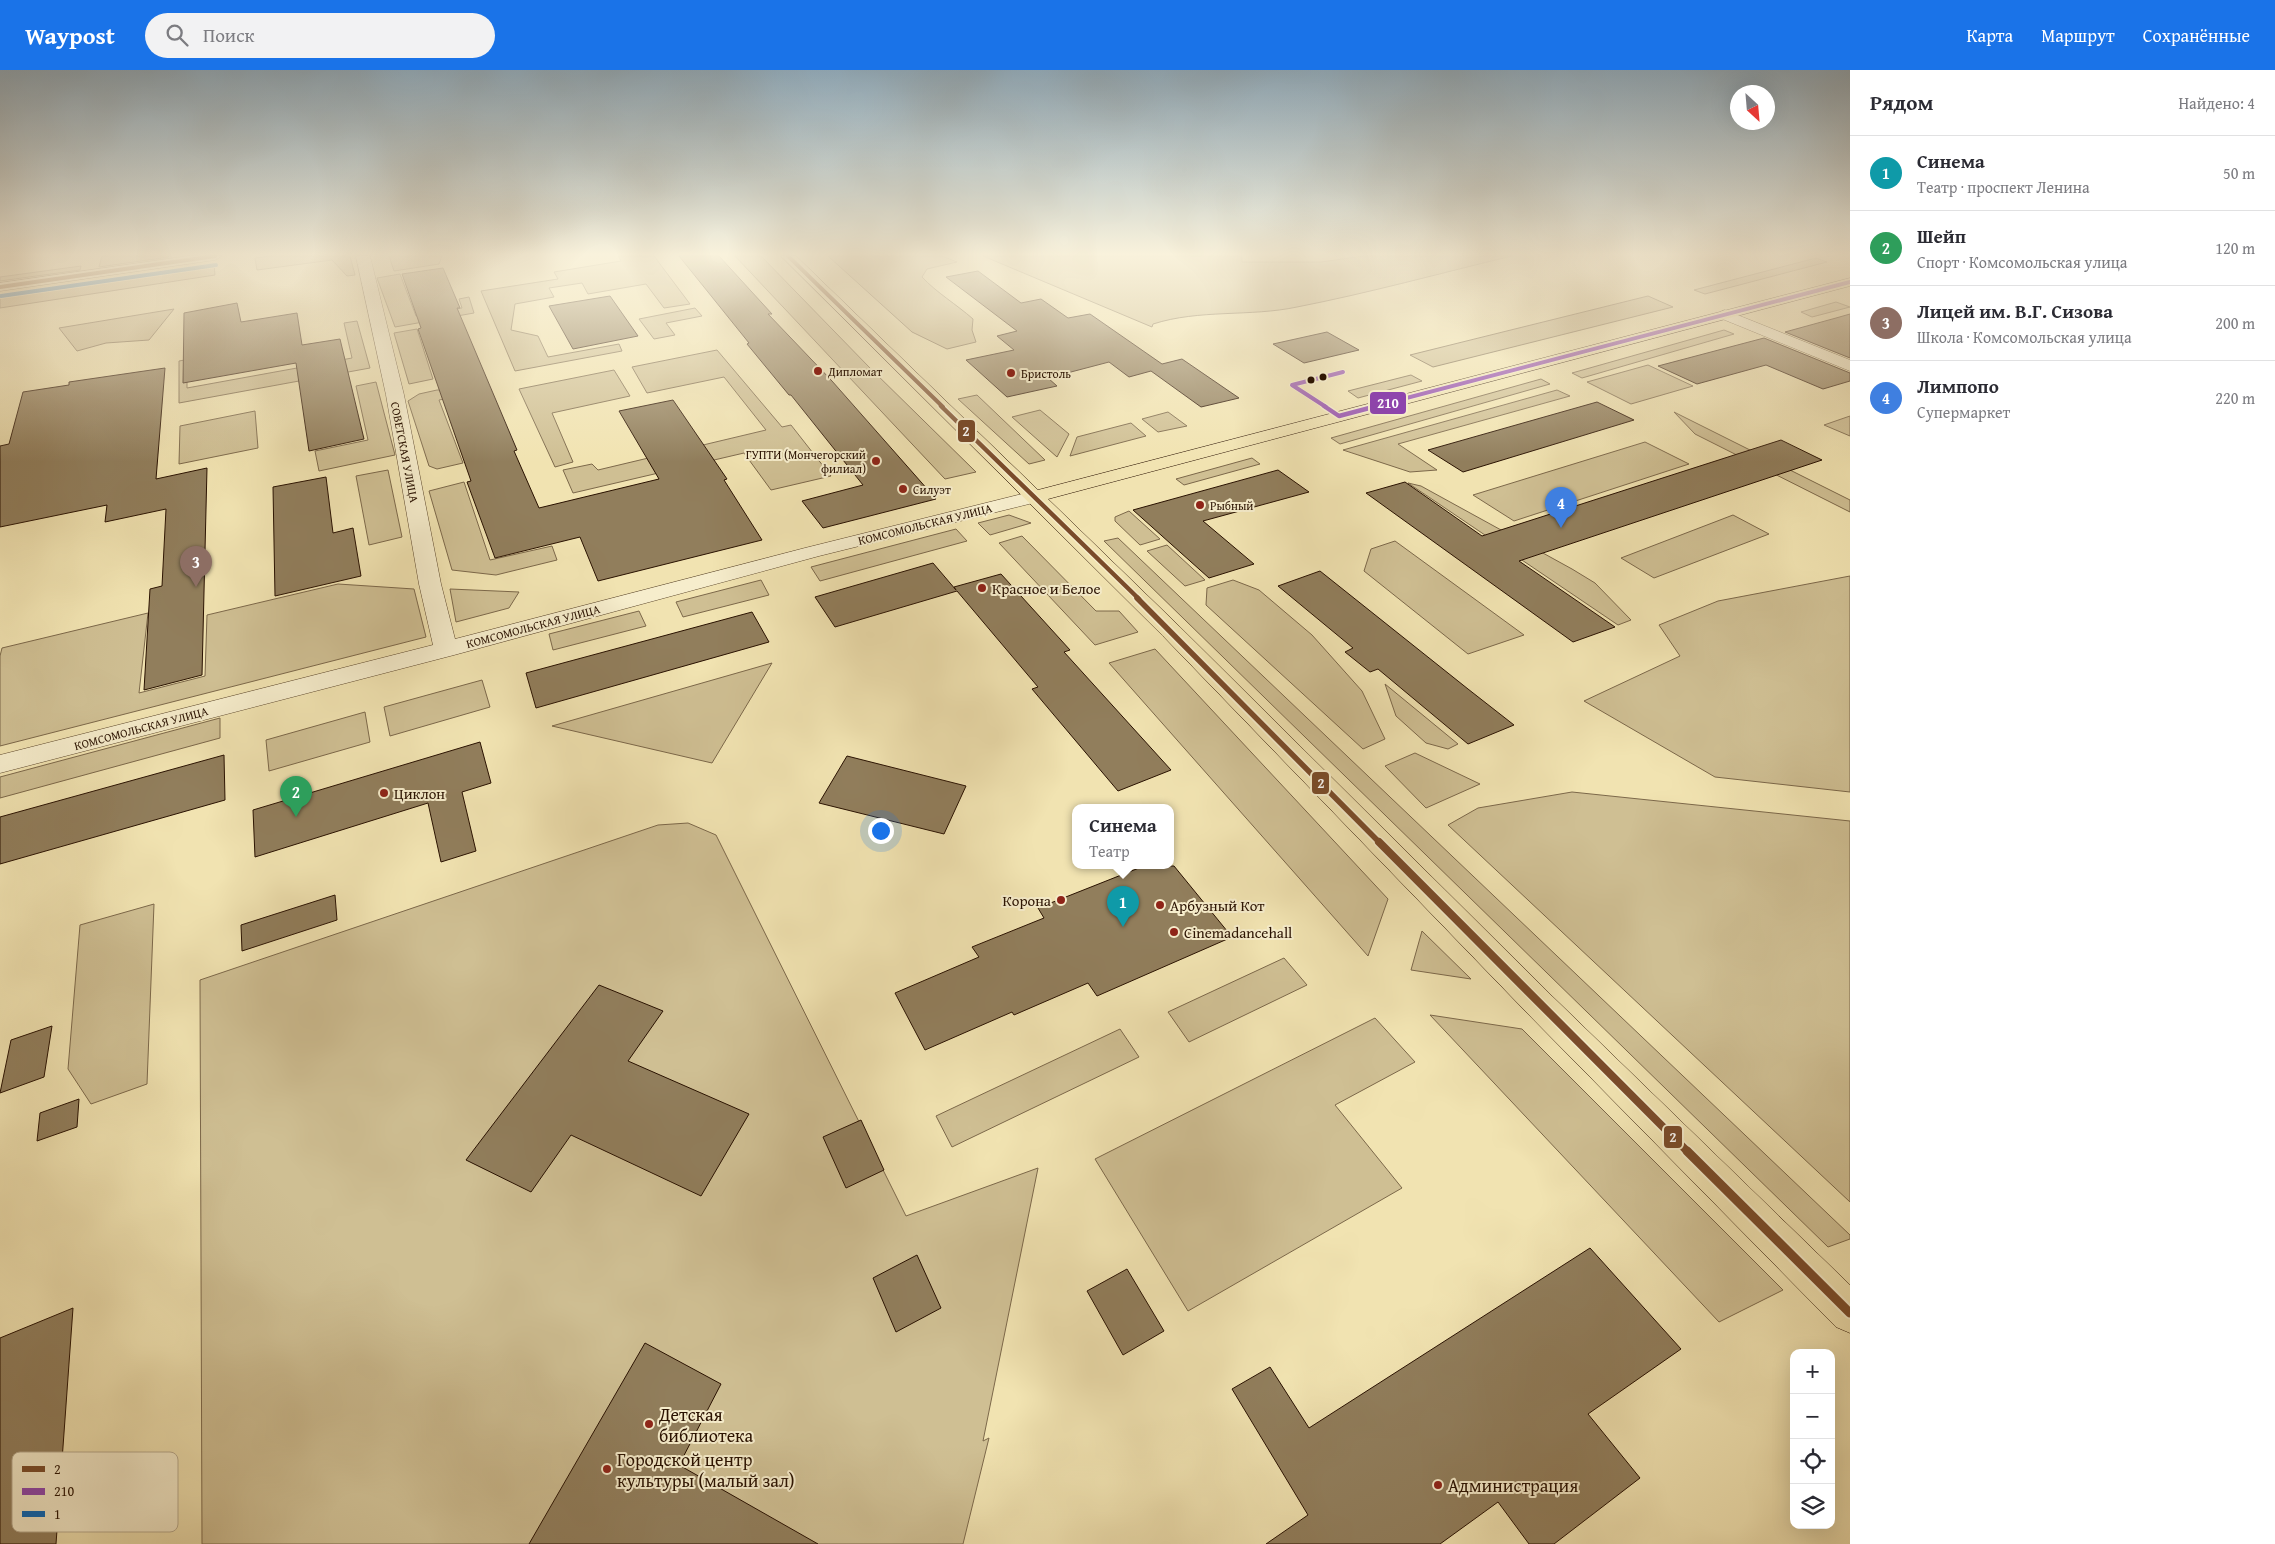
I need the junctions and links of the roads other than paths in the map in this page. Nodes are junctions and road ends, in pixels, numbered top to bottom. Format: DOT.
graph roads {
  1 [pos="378,325"];
  2 [pos="858,325"];
  3 [pos="1684,325"];
  4 [pos="1751,325"];
  5 [pos="1850,366"];
  6 [pos="1034,497"];
  7 [pos="446,650"];
  8 [pos="0,764"];
  9 [pos="1850,1313"];
  1 -- 7 [label="street, СОВЕТСКАЯ УЛИЦА"];
  2 -- 6 [label="main road"];
  3 -- 6 [label="main road, КОМСОМОЛЬСКАЯ УЛИЦА"];
  4 -- 5 [label="street"];
  6 -- 7 [label="street, КОМСОМОЛЬСКАЯ УЛИЦА"];
  6 -- 9 [label="main road"];
  7 -- 8 [label="street, КОМСОМОЛЬСКАЯ УЛИЦА"];
}
